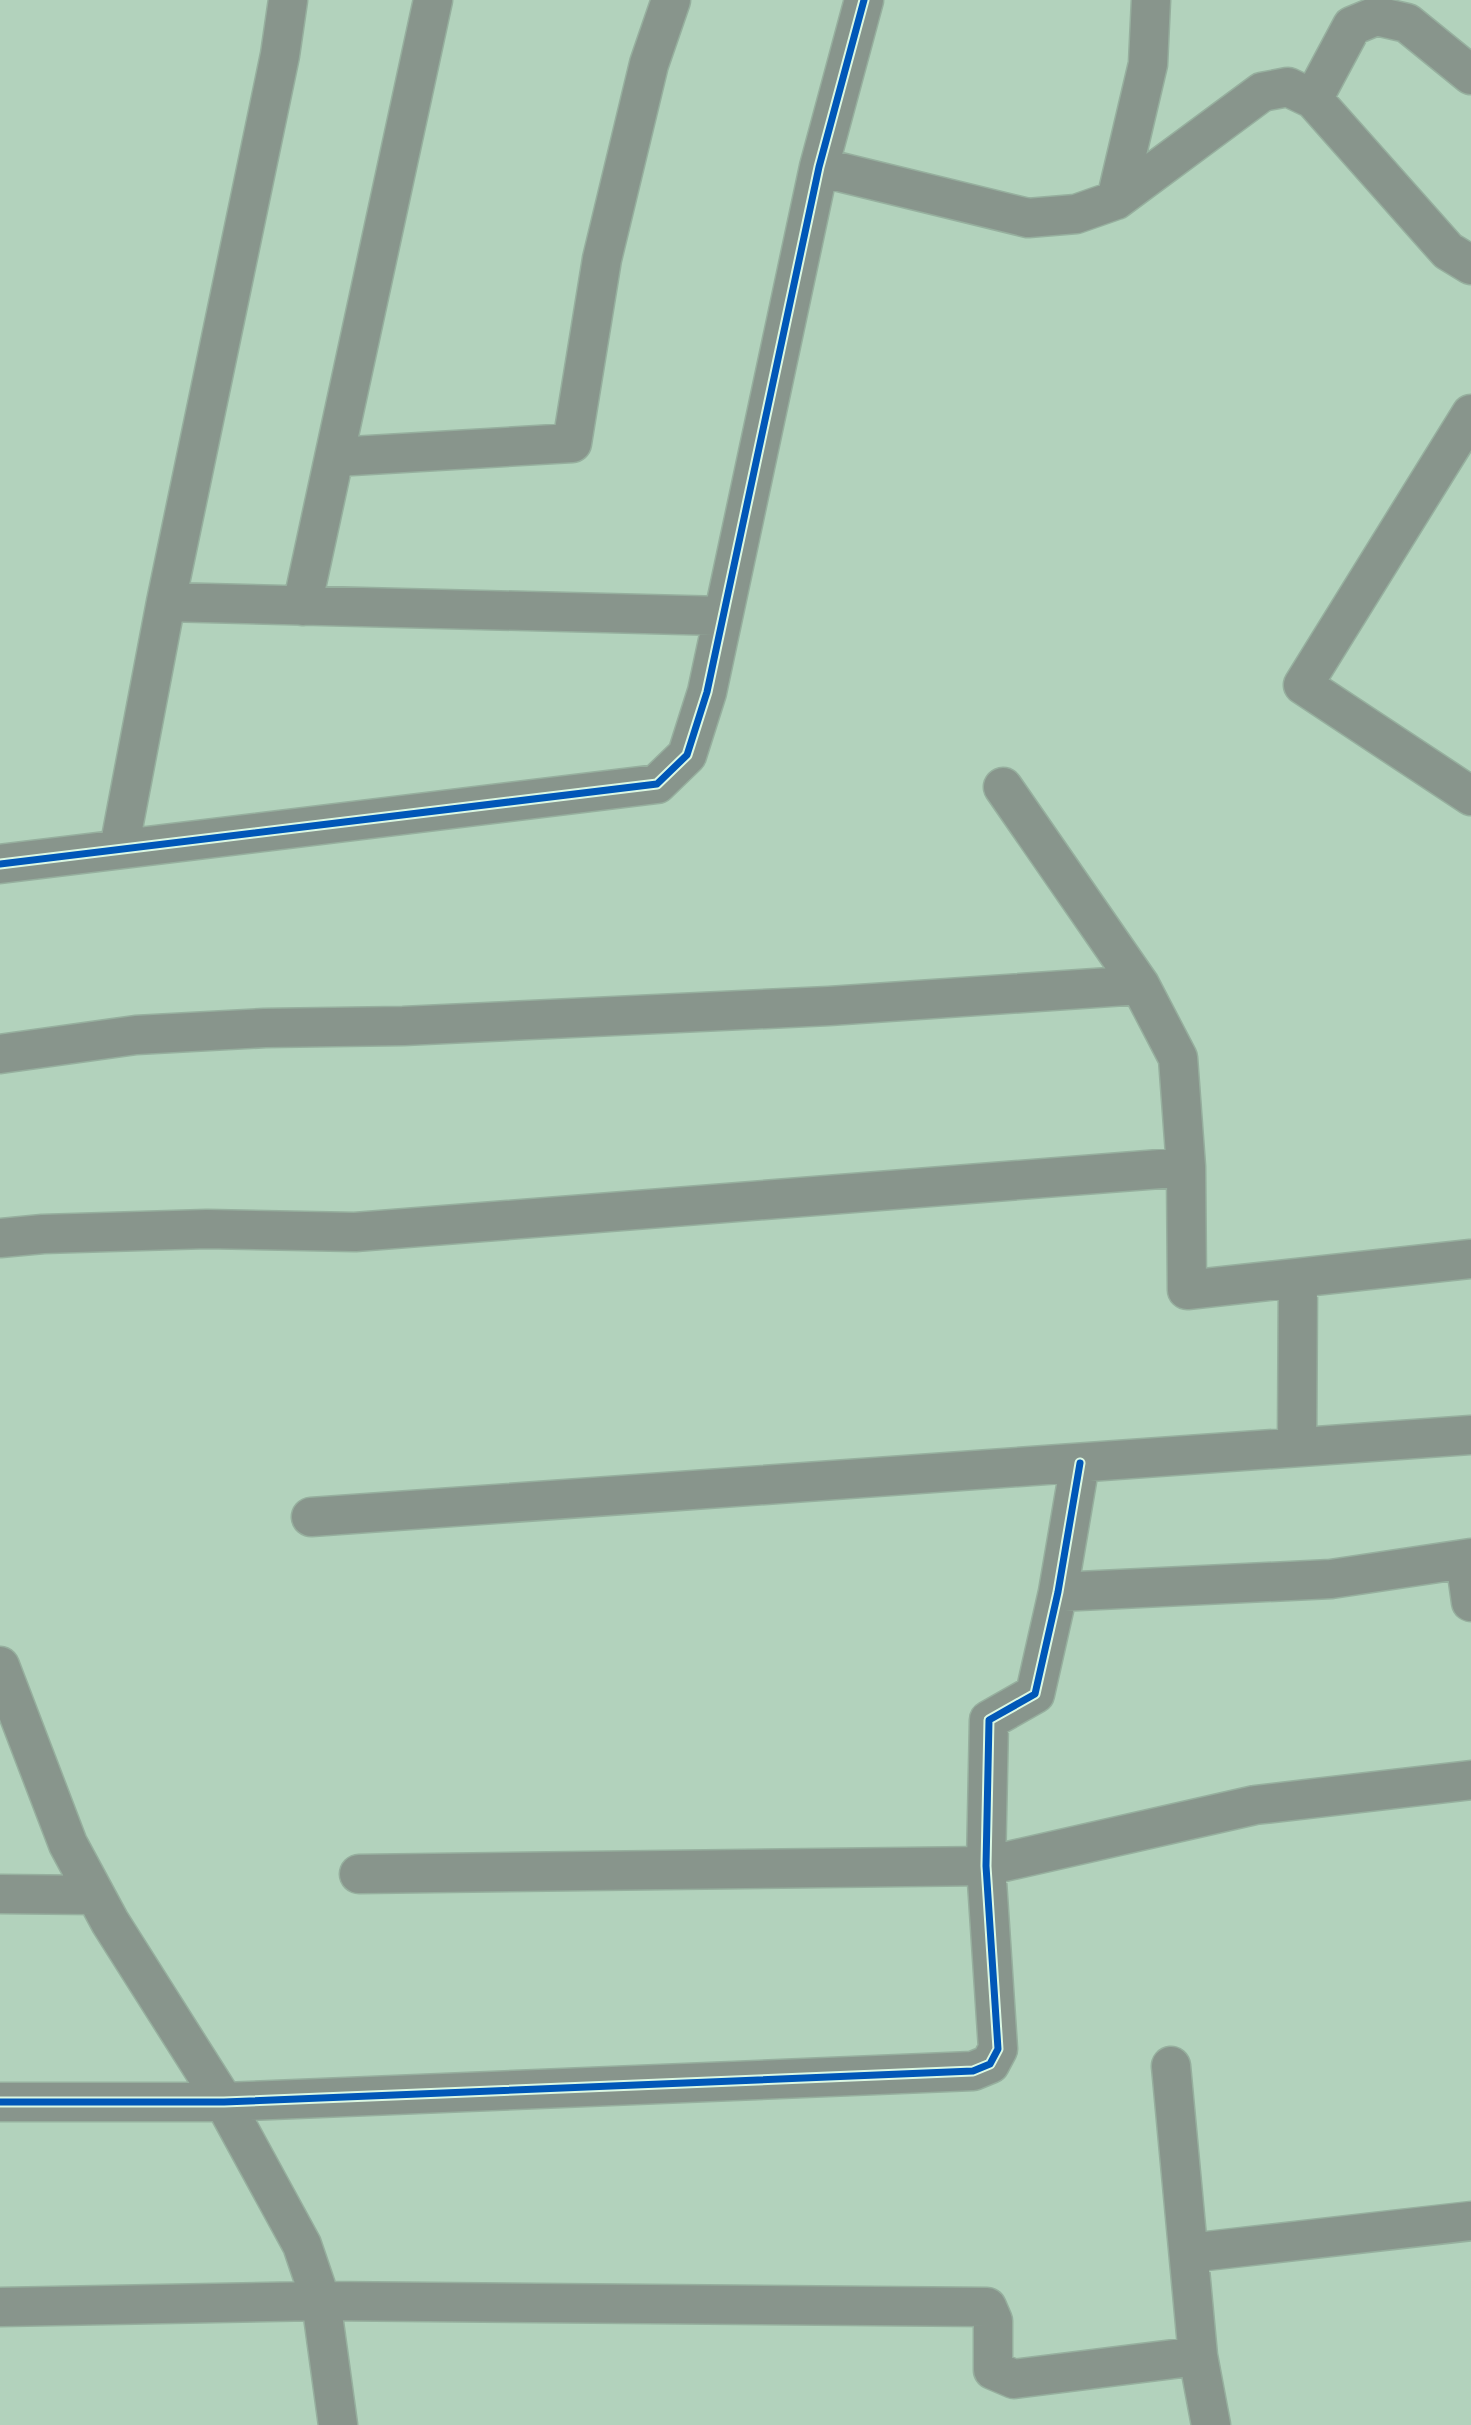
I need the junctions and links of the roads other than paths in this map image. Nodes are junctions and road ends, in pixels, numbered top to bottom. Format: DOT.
graph roads {
  1 [pos="288,0"];
  2 [pos="433,0"];
  3 [pos="671,0"];
  4 [pos="864,0"];
  5 [pos="1151,0"];
  6 [pos="1471,75"];
  7 [pos="1313,99"];
  8 [pos="819,167"];
  9 [pos="1116,200"];
  10 [pos="1471,265"];
  11 [pos="1471,414"];
  12 [pos="335,457"];
  13 [pos="1459,458"];
  14 [pos="166,602"];
  15 [pos="302,606"];
  16 [pos="723,616"];
  17 [pos="1003,787"];
  18 [pos="1471,796"];
  19 [pos="119,849"];
  20 [pos="0,864"];
  21 [pos="1140,985"];
  22 [pos="0,1054"];
  23 [pos="1186,1167"];
  24 [pos="0,1238"];
  25 [pos="1471,1259"];
  26 [pos="1298,1278"];
  27 [pos="1471,1435"];
  28 [pos="1297,1447"];
  29 [pos="1080,1463"];
  30 [pos="311,1517"];
  31 [pos="1468,1559"];
  32 [pos="1058,1592"];
  33 [pos="1471,1602"];
  34 [pos="0,1666"];
  35 [pos="1471,1780"];
  36 [pos="986,1866"];
  37 [pos="359,1874"];
  38 [pos="0,1894"];
  39 [pos="95,1895"];
  40 [pos="1171,2066"];
  41 [pos="0,2102"];
  42 [pos="224,2102"];
  43 [pos="1471,2221"];
  44 [pos="1189,2253"];
  45 [pos="321,2301"];
  46 [pos="0,2307"];
  47 [pos="1199,2356"];
  48 [pos="338,2425"];
  49 [pos="1211,2425"];
  1 -- 14 [label="street"];
  2 -- 12 [label="street"];
  3 -- 12 [label="street"];
  4 -- 8 [label="street"];
  5 -- 9 [label="street"];
  6 -- 7 [label="street"];
  7 -- 9 [label="street"];
  7 -- 10 [label="street"];
  8 -- 9 [label="street"];
  8 -- 16 [label="street"];
  11 -- 13 [label="street"];
  12 -- 15 [label="street"];
  13 -- 18 [label="street"];
  14 -- 15 [label="street"];
  14 -- 19 [label="street"];
  15 -- 16 [label="street"];
  16 -- 19 [label="street"];
  17 -- 21 [label="street"];
  19 -- 20 [label="street"];
  21 -- 22 [label="street"];
  21 -- 23 [label="street"];
  23 -- 24 [label="street"];
  23 -- 26 [label="street"];
  25 -- 26 [label="street"];
  26 -- 28 [label="street"];
  27 -- 28 [label="street"];
  28 -- 29 [label="street"];
  29 -- 30 [label="street"];
  29 -- 32 [label="street"];
  31 -- 32 [label="street"];
  31 -- 33 [label="street"];
  32 -- 36 [label="street"];
  34 -- 39 [label="street"];
  35 -- 36 [label="street"];
  36 -- 37 [label="street"];
  36 -- 42 [label="street"];
  38 -- 39 [label="street"];
  39 -- 42 [label="street"];
  40 -- 44 [label="street"];
  41 -- 42 [label="street"];
  42 -- 45 [label="street"];
  43 -- 44 [label="street"];
  44 -- 47 [label="street"];
  45 -- 46 [label="street"];
  45 -- 47 [label="street"];
  45 -- 48 [label="street"];
  47 -- 49 [label="street"];
}
